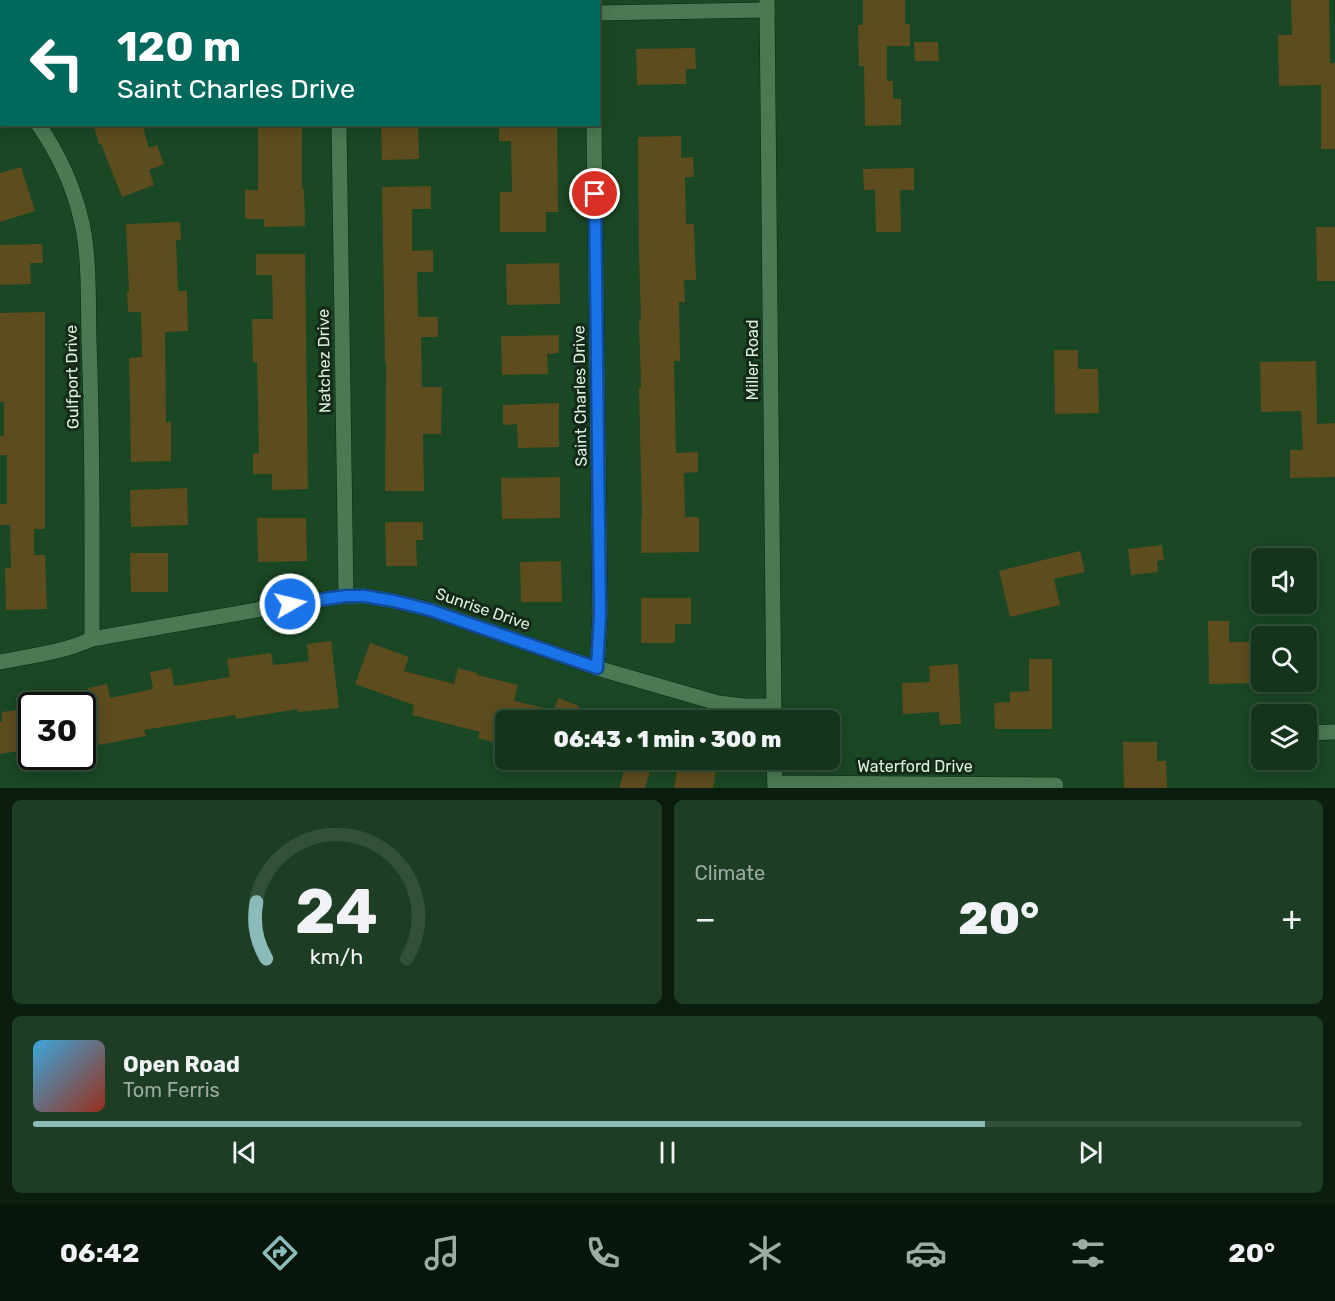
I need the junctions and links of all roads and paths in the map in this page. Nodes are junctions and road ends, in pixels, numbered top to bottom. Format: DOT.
graph roads {
  1 [pos="767,5"];
  2 [pos="600,13"];
  3 [pos="39,126"];
  4 [pos="339,126"];
  5 [pos="594,126"];
  6 [pos="346,596"];
  7 [pos="92,639"];
  8 [pos="0,662"];
  9 [pos="597,668"];
  10 [pos="760,710"];
  11 [pos="773,710"];
  12 [pos="1335,732"];
  13 [pos="1317,733"];
  14 [pos="774,770"];
  15 [pos="1056,785"];
  16 [pos="775,786"];
  1 -- 2 [label="street"];
  1 -- 11 [label="street, Miller Road"];
  3 -- 7 [label="street, Gulfport Drive"];
  4 -- 6 [label="street, Natchez Drive"];
  5 -- 9 [label="street, Saint Charles Drive"];
  6 -- 7 [label="street, Sunrise Drive"];
  6 -- 9 [label="street, Sunrise Drive"];
  7 -- 8 [label="street, Sunrise Drive"];
  9 -- 10 [label="street, Sunrise Drive"];
  12 -- 13 [label="street"];
  14 -- 16 [label="street"];
  15 -- 16 [label="street, Waterford Drive"];
}
